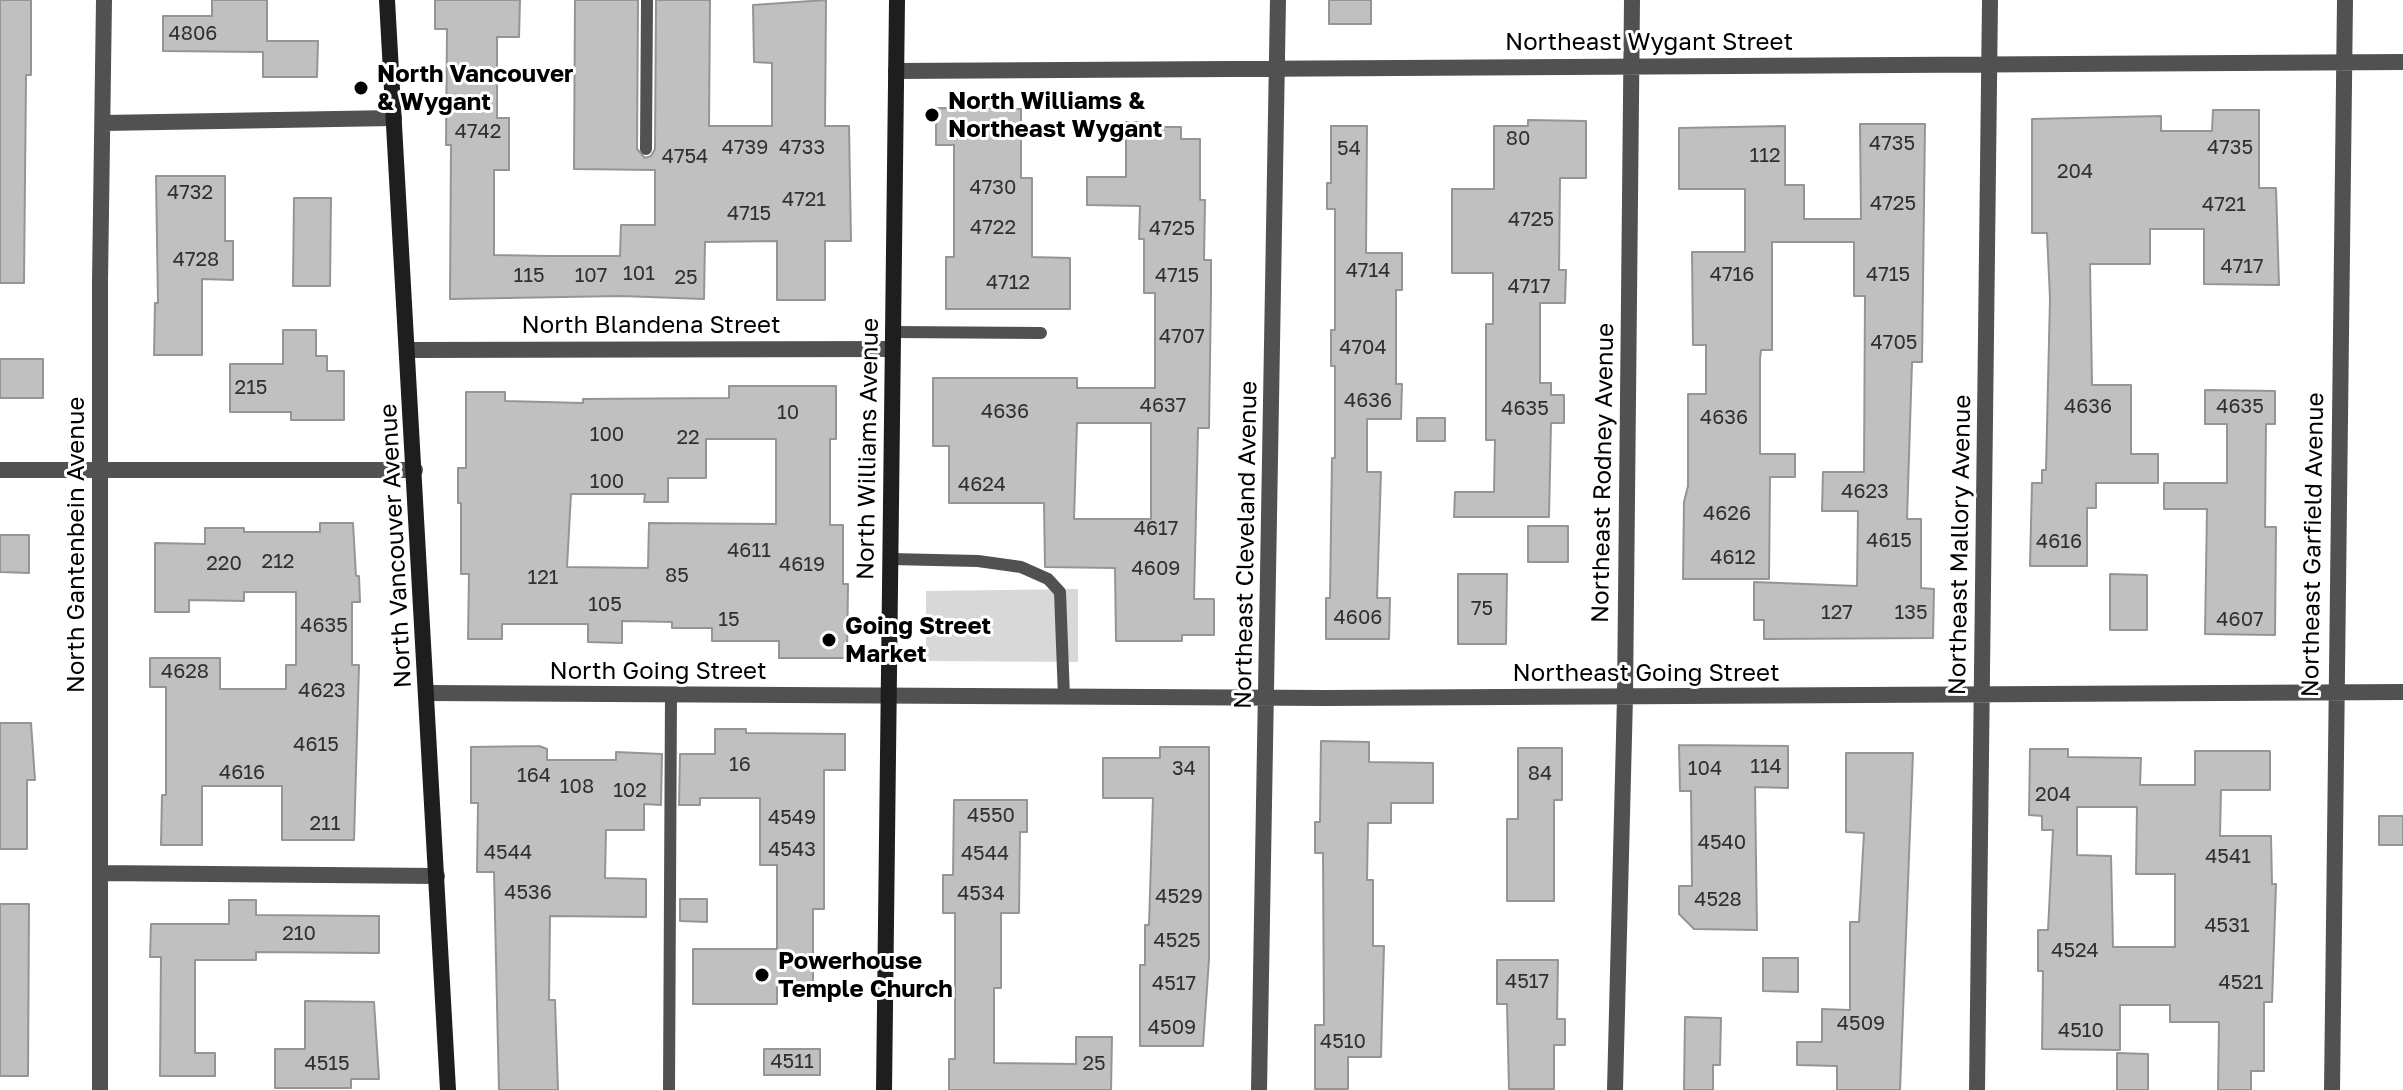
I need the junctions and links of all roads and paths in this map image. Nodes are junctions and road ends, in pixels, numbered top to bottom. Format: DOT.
graph roads {
  1 [pos="104,0"];
  2 [pos="387,0"];
  3 [pos="647,0"];
  4 [pos="897,0"];
  5 [pos="1278,0"];
  6 [pos="1632,0"];
  7 [pos="1990,0"];
  8 [pos="2345,0"];
  9 [pos="2344,62"];
  10 [pos="2403,62"];
  11 [pos="1989,64"];
  12 [pos="1631,65"];
  13 [pos="1277,68"];
  14 [pos="896,71"];
  15 [pos="394,118"];
  16 [pos="103,123"];
  17 [pos="646,149"];
  18 [pos="893,332"];
  19 [pos="1041,333"];
  20 [pos="892,349"];
  21 [pos="409,350"];
  22 [pos="0,470"];
  23 [pos="415,470"];
  24 [pos="100,471"];
  25 [pos="891,559"];
  26 [pos="2335,692"];
  27 [pos="2403,692"];
  28 [pos="428,693"];
  29 [pos="671,694"];
  30 [pos="1982,695"];
  31 [pos="889,696"];
  32 [pos="1064,697"];
  33 [pos="1625,697"];
  34 [pos="1268,698"];
  35 [pos="100,873"];
  36 [pos="437,876"];
  37 [pos="100,1090"];
  38 [pos="448,1090"];
  39 [pos="669,1090"];
  40 [pos="884,1090"];
  41 [pos="1259,1090"];
  42 [pos="1615,1090"];
  43 [pos="1977,1090"];
  44 [pos="2332,1090"];
  1 -- 16 [label="street, North Gantenbein Avenue"];
  2 -- 15 [label="main road, North Vancouver Avenue"];
  3 -- 17 [label="lane"];
  4 -- 14 [label="main road, North Williams Avenue"];
  5 -- 13 [label="street, Northeast Cleveland Avenue"];
  6 -- 12 [label="street, Northeast Rodney Avenue"];
  7 -- 11 [label="street, Northeast Mallory Avenue"];
  8 -- 9 [label="street, Northeast Garfield Avenue"];
  9 -- 10 [label="street, Northeast Wygant Street"];
  9 -- 11 [label="street, Northeast Wygant Street"];
  9 -- 26 [label="street, Northeast Garfield Avenue"];
  11 -- 12 [label="street, Northeast Wygant Street"];
  11 -- 30 [label="street, Northeast Mallory Avenue"];
  12 -- 13 [label="street, Northeast Wygant Street"];
  12 -- 33 [label="street, Northeast Rodney Avenue"];
  13 -- 14 [label="street, Northeast Wygant Street"];
  13 -- 34 [label="street, Northeast Cleveland Avenue"];
  14 -- 18 [label="main road, North Williams Avenue"];
  15 -- 16 [label="street"];
  15 -- 21 [label="main road, North Vancouver Avenue"];
  16 -- 24 [label="street, North Gantenbein Avenue"];
  18 -- 19 [label="lane"];
  18 -- 20 [label="main road, North Williams Avenue"];
  20 -- 21 [label="street, North Blandena Street"];
  20 -- 25 [label="main road, North Williams Avenue"];
  21 -- 23 [label="main road, North Vancouver Avenue"];
  22 -- 24 [label="street"];
  23 -- 24 [label="street"];
  23 -- 28 [label="main road, North Vancouver Avenue"];
  24 -- 35 [label="street, North Gantenbein Avenue"];
  25 -- 31 [label="main road, North Williams Avenue"];
  25 -- 32 [label="lane"];
  26 -- 27 [label="street, Northeast Going Street"];
  26 -- 30 [label="street, Northeast Going Street"];
  26 -- 44 [label="street, Northeast Garfield Avenue"];
  28 -- 29 [label="street, North Going Street"];
  28 -- 36 [label="main road, North Vancouver Avenue"];
  29 -- 31 [label="street, North Going Street"];
  29 -- 39 [label="lane"];
  30 -- 33 [label="street, Northeast Going Street"];
  30 -- 43 [label="street, Northeast Mallory Avenue"];
  31 -- 32 [label="street, Northeast Going Street"];
  31 -- 40 [label="main road, North Williams Avenue"];
  32 -- 34 [label="street, Northeast Going Street"];
  33 -- 34 [label="street, Northeast Going Street"];
  33 -- 42 [label="street, Northeast Rodney Avenue"];
  34 -- 41 [label="street, Northeast Cleveland Avenue"];
  35 -- 36 [label="street"];
  35 -- 37 [label="street, North Gantenbein Avenue"];
  36 -- 38 [label="main road, North Vancouver Avenue"];
}
